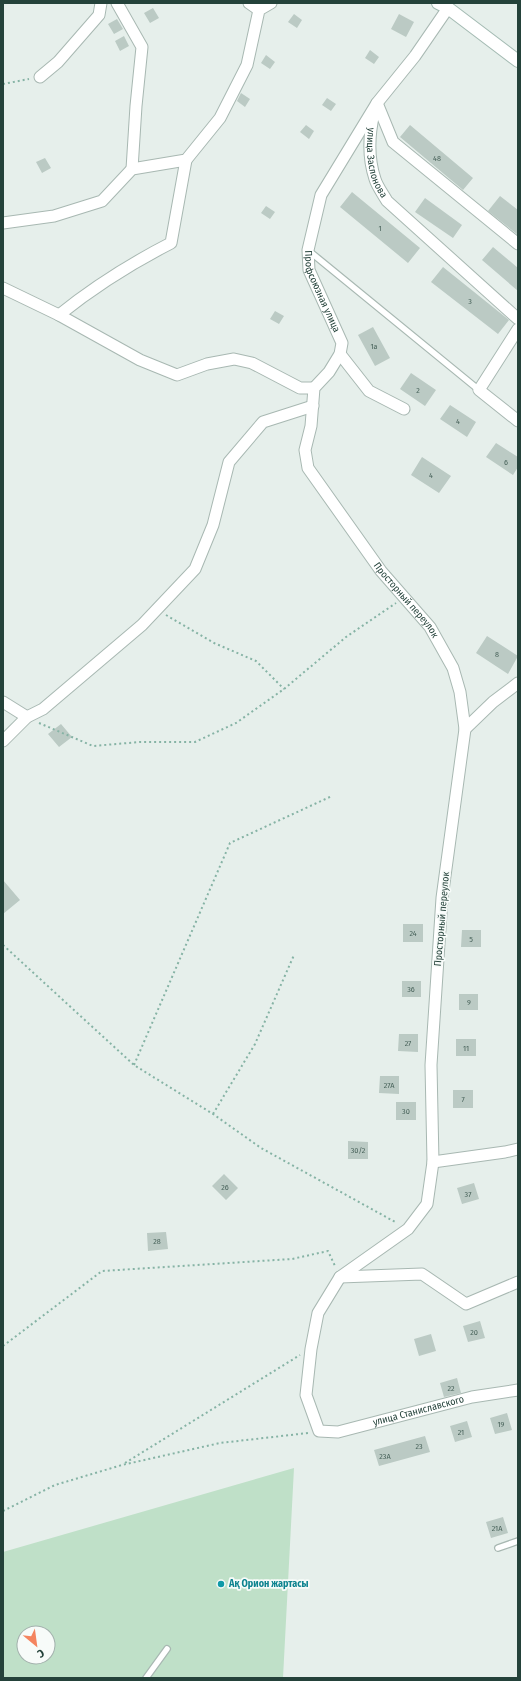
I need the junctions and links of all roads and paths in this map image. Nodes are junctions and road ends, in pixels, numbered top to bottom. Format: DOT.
graph roads {
  1 [pos="101,3"];
  2 [pos="117,3"];
  3 [pos="249,3"];
  4 [pos="271,3"];
  5 [pos="443,6"];
  6 [pos="260,10"];
  7 [pos="518,61"];
  8 [pos="40,78"];
  9 [pos="3,84"];
  10 [pos="377,103"];
  11 [pos="186,160"];
  12 [pos="132,169"];
  13 [pos="3,223"];
  14 [pos="518,244"];
  15 [pos="308,250"];
  16 [pos="3,288"];
  17 [pos="59,315"];
  18 [pos="518,319"];
  19 [pos="518,329"];
  20 [pos="340,354"];
  21 [pos="314,388"];
  22 [pos="479,390"];
  23 [pos="313,406"];
  24 [pos="404,409"];
  25 [pos="518,421"];
  26 [pos="405,597"];
  27 [pos="156,610"];
  28 [pos="518,683"];
  29 [pos="284,689"];
  30 [pos="3,702"];
  31 [pos="27,717"];
  32 [pos="465,729"];
  33 [pos="3,741"];
  34 [pos="332,796"];
  35 [pos="3,945"];
  36 [pos="294,955"];
  37 [pos="134,1065"];
  38 [pos="213,1114"];
  39 [pos="518,1149"];
  40 [pos="433,1162"];
  41 [pos="408,1229"];
  42 [pos="340,1277"];
  43 [pos="518,1282"];
  44 [pos="3,1346"];
  45 [pos="311,1349"];
  46 [pos="518,1390"];
  47 [pos="319,1431"];
  48 [pos="122,1465"];
  49 [pos="3,1510"];
  50 [pos="518,1541"];
  51 [pos="498,1548"];
  52 [pos="167,1649"];
  53 [pos="146,1678"];
  1 -- 8 [label="street"];
  2 -- 12 [label="street"];
  3 -- 6 [label="street"];
  4 -- 6 [label="street"];
  5 -- 7 [label="main road"];
  5 -- 10 [label="street, Профсоюзная улица"];
  6 -- 11 [label="street"];
  8 -- 9 [label="path"];
  10 -- 14 [label="street, улица Заслонова"];
  10 -- 15 [label="street, Профсоюзная улица"];
  10 -- 18 [label="street, улица Заслонова"];
  11 -- 12 [label="street"];
  11 -- 17 [label="street"];
  12 -- 13 [label="street"];
  15 -- 20 [label="street, Профсоюзная улица"];
  15 -- 22 [label="lane"];
  16 -- 17 [label="street"];
  17 -- 21 [label="street"];
  19 -- 22 [label="street"];
  20 -- 21 [label="street"];
  20 -- 24 [label="street"];
  21 -- 23 [label="street"];
  22 -- 25 [label="street"];
  23 -- 26 [label="street, Просторный переулок"];
  23 -- 27 [label="street"];
  26 -- 29 [label="path"];
  26 -- 32 [label="street, Просторный переулок"];
  27 -- 29 [label="path"];
  27 -- 31 [label="street"];
  28 -- 32 [label="street"];
  29 -- 31 [label="path"];
  30 -- 31 [label="street"];
  31 -- 33 [label="street"];
  32 -- 40 [label="street, Просторный переулок"];
  34 -- 37 [label="path"];
  35 -- 37 [label="path"];
  36 -- 38 [label="path"];
  37 -- 38 [label="path"];
  38 -- 41 [label="path"];
  39 -- 40 [label="street"];
  40 -- 41 [label="street, Просторный переулок"];
  41 -- 42 [label="street, Просторный переулок"];
  42 -- 43 [label="street"];
  42 -- 44 [label="path"];
  42 -- 45 [label="street, Просторный переулок"];
  45 -- 47 [label="street, Просторный переулок"];
  45 -- 48 [label="path"];
  46 -- 47 [label="street, улица Станиславского"];
  47 -- 48 [label="path"];
  48 -- 49 [label="path"];
  50 -- 51 [label="lane"];
  52 -- 53 [label="lane"];
}
